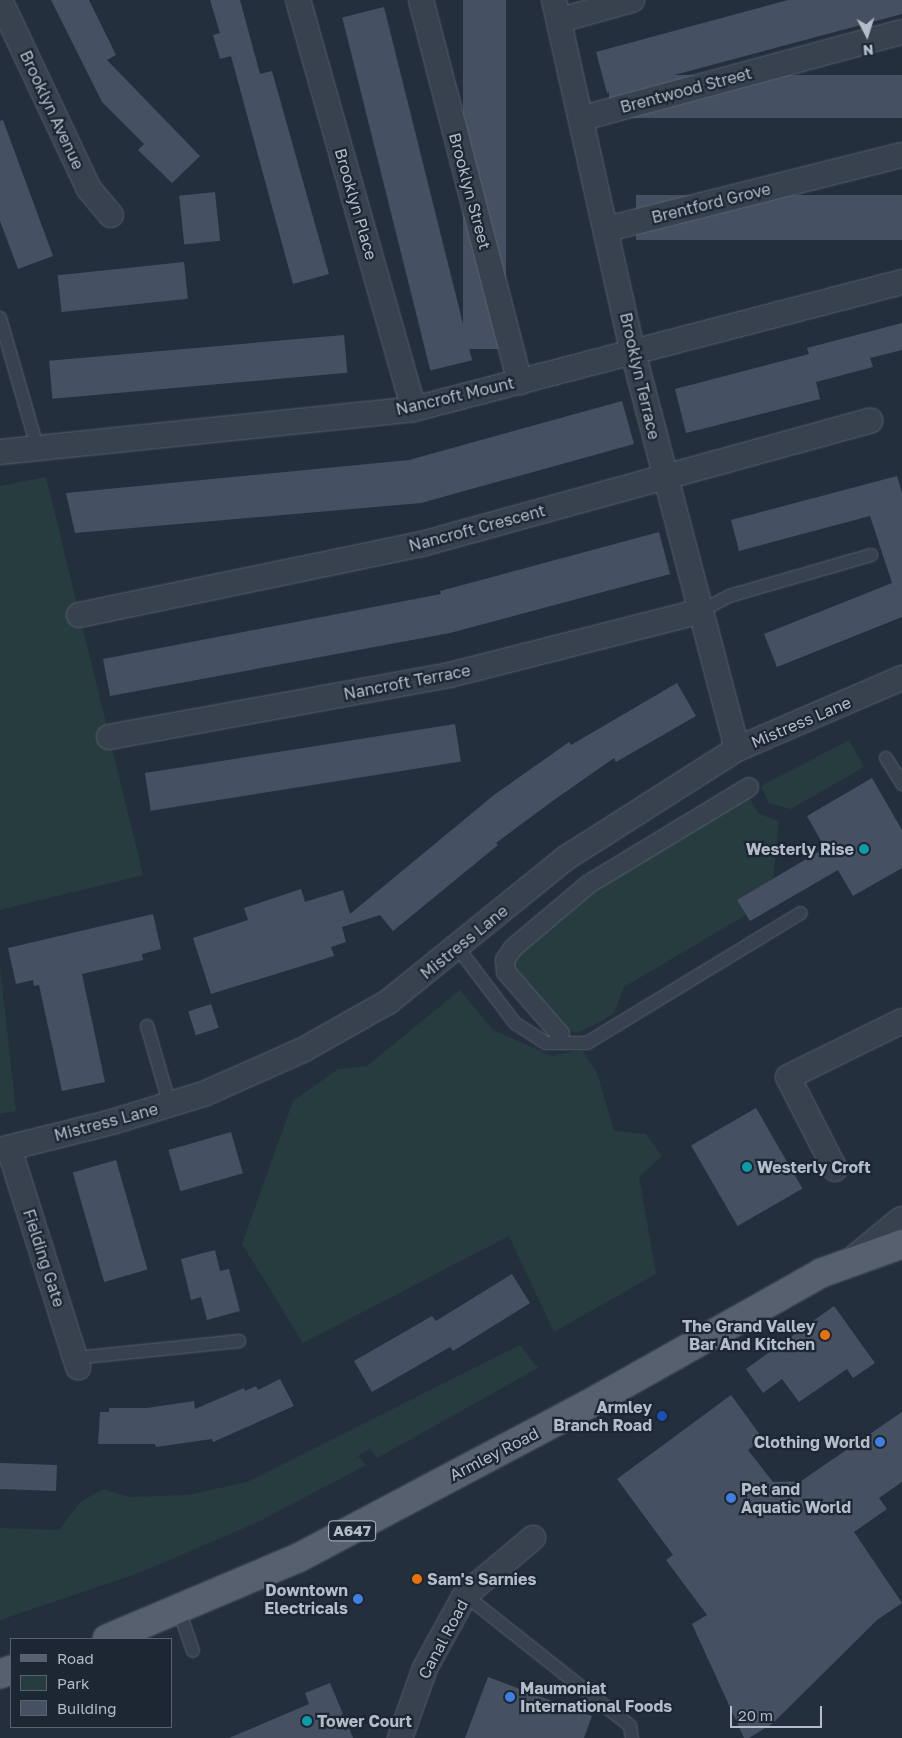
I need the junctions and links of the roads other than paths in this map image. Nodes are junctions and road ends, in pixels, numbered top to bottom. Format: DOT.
graph roads {
  1 [pos="0,0"];
  2 [pos="298,0"];
  3 [pos="421,0"];
  4 [pos="632,0"];
  5 [pos="557,10"];
  6 [pos="902,32"];
  7 [pos="583,118"];
  8 [pos="902,154"];
  9 [pos="111,215"];
  10 [pos="607,229"];
  11 [pos="902,282"];
  12 [pos="0,318"];
  13 [pos="633,352"];
  14 [pos="520,382"];
  15 [pos="414,409"];
  16 [pos="870,420"];
  17 [pos="37,446"];
  18 [pos="0,452"];
  19 [pos="664,478"];
  20 [pos="871,554"];
  21 [pos="701,611"];
  22 [pos="79,615"];
  23 [pos="902,678"];
  24 [pos="109,737"];
  25 [pos="737,750"];
  26 [pos="886,758"];
  27 [pos="902,784"];
  28 [pos="749,787"];
  29 [pos="801,913"];
  30 [pos="458,948"];
  31 [pos="902,1021"];
  32 [pos="147,1026"];
  33 [pos="560,1034"];
  34 [pos="170,1104"];
  35 [pos="4,1149"];
  36 [pos="835,1169"];
  37 [pos="902,1221"];
  38 [pos="902,1244"];
  39 [pos="858,1257"];
  40 [pos="239,1341"];
  41 [pos="77,1363"];
  42 [pos="533,1538"];
  43 [pos="465,1595"];
  44 [pos="179,1610"];
  45 [pos="109,1638"];
  46 [pos="194,1651"];
  47 [pos="400,1738"];
  48 [pos="632,1738"];
  1 -- 9 [label="street, Brooklyn Avenue"];
  2 -- 15 [label="street, Brooklyn Place"];
  3 -- 14 [label="street, Brooklyn Street"];
  4 -- 5 [label="street"];
  5 -- 7 [label="street, Brooklyn Terrace"];
  6 -- 7 [label="street, Brentwood Street"];
  7 -- 10 [label="street, Brooklyn Terrace"];
  8 -- 10 [label="street, Brentford Grove"];
  10 -- 13 [label="street, Brooklyn Terrace"];
  11 -- 13 [label="street, Nancroft Mount"];
  12 -- 17 [label="lane"];
  13 -- 14 [label="street, Nancroft Mount"];
  13 -- 19 [label="street, Brooklyn Terrace"];
  14 -- 15 [label="street, Nancroft Mount"];
  15 -- 17 [label="street, Nancroft Mount"];
  16 -- 19 [label="street, Nancroft Crescent"];
  17 -- 18 [label="street, Nancroft Mount"];
  19 -- 21 [label="street, Brooklyn Terrace"];
  19 -- 22 [label="street, Nancroft Crescent"];
  20 -- 21 [label="lane"];
  21 -- 24 [label="street, Nancroft Terrace"];
  21 -- 25 [label="street, Brooklyn Terrace"];
  23 -- 25 [label="street, Mistress Lane"];
  25 -- 30 [label="street, Mistress Lane"];
  26 -- 27 [label="lane"];
  28 -- 33 [label="street"];
  29 -- 30 [label="lane"];
  30 -- 34 [label="street, Mistress Lane"];
  31 -- 36 [label="street"];
  32 -- 34 [label="lane"];
  34 -- 35 [label="street, Mistress Lane"];
  35 -- 41 [label="street, Fielding Gate"];
  37 -- 39 [label="street"];
  38 -- 39 [label="main road, Armley Road / A647"];
  39 -- 44 [label="main road, Armley Road / A647"];
  40 -- 41 [label="lane"];
  42 -- 43 [label="street, Canal Road"];
  43 -- 47 [label="street, Canal Road"];
  43 -- 48 [label="lane"];
  44 -- 45 [label="main road, Armley Road / A647"];
  44 -- 46 [label="lane"];
}
